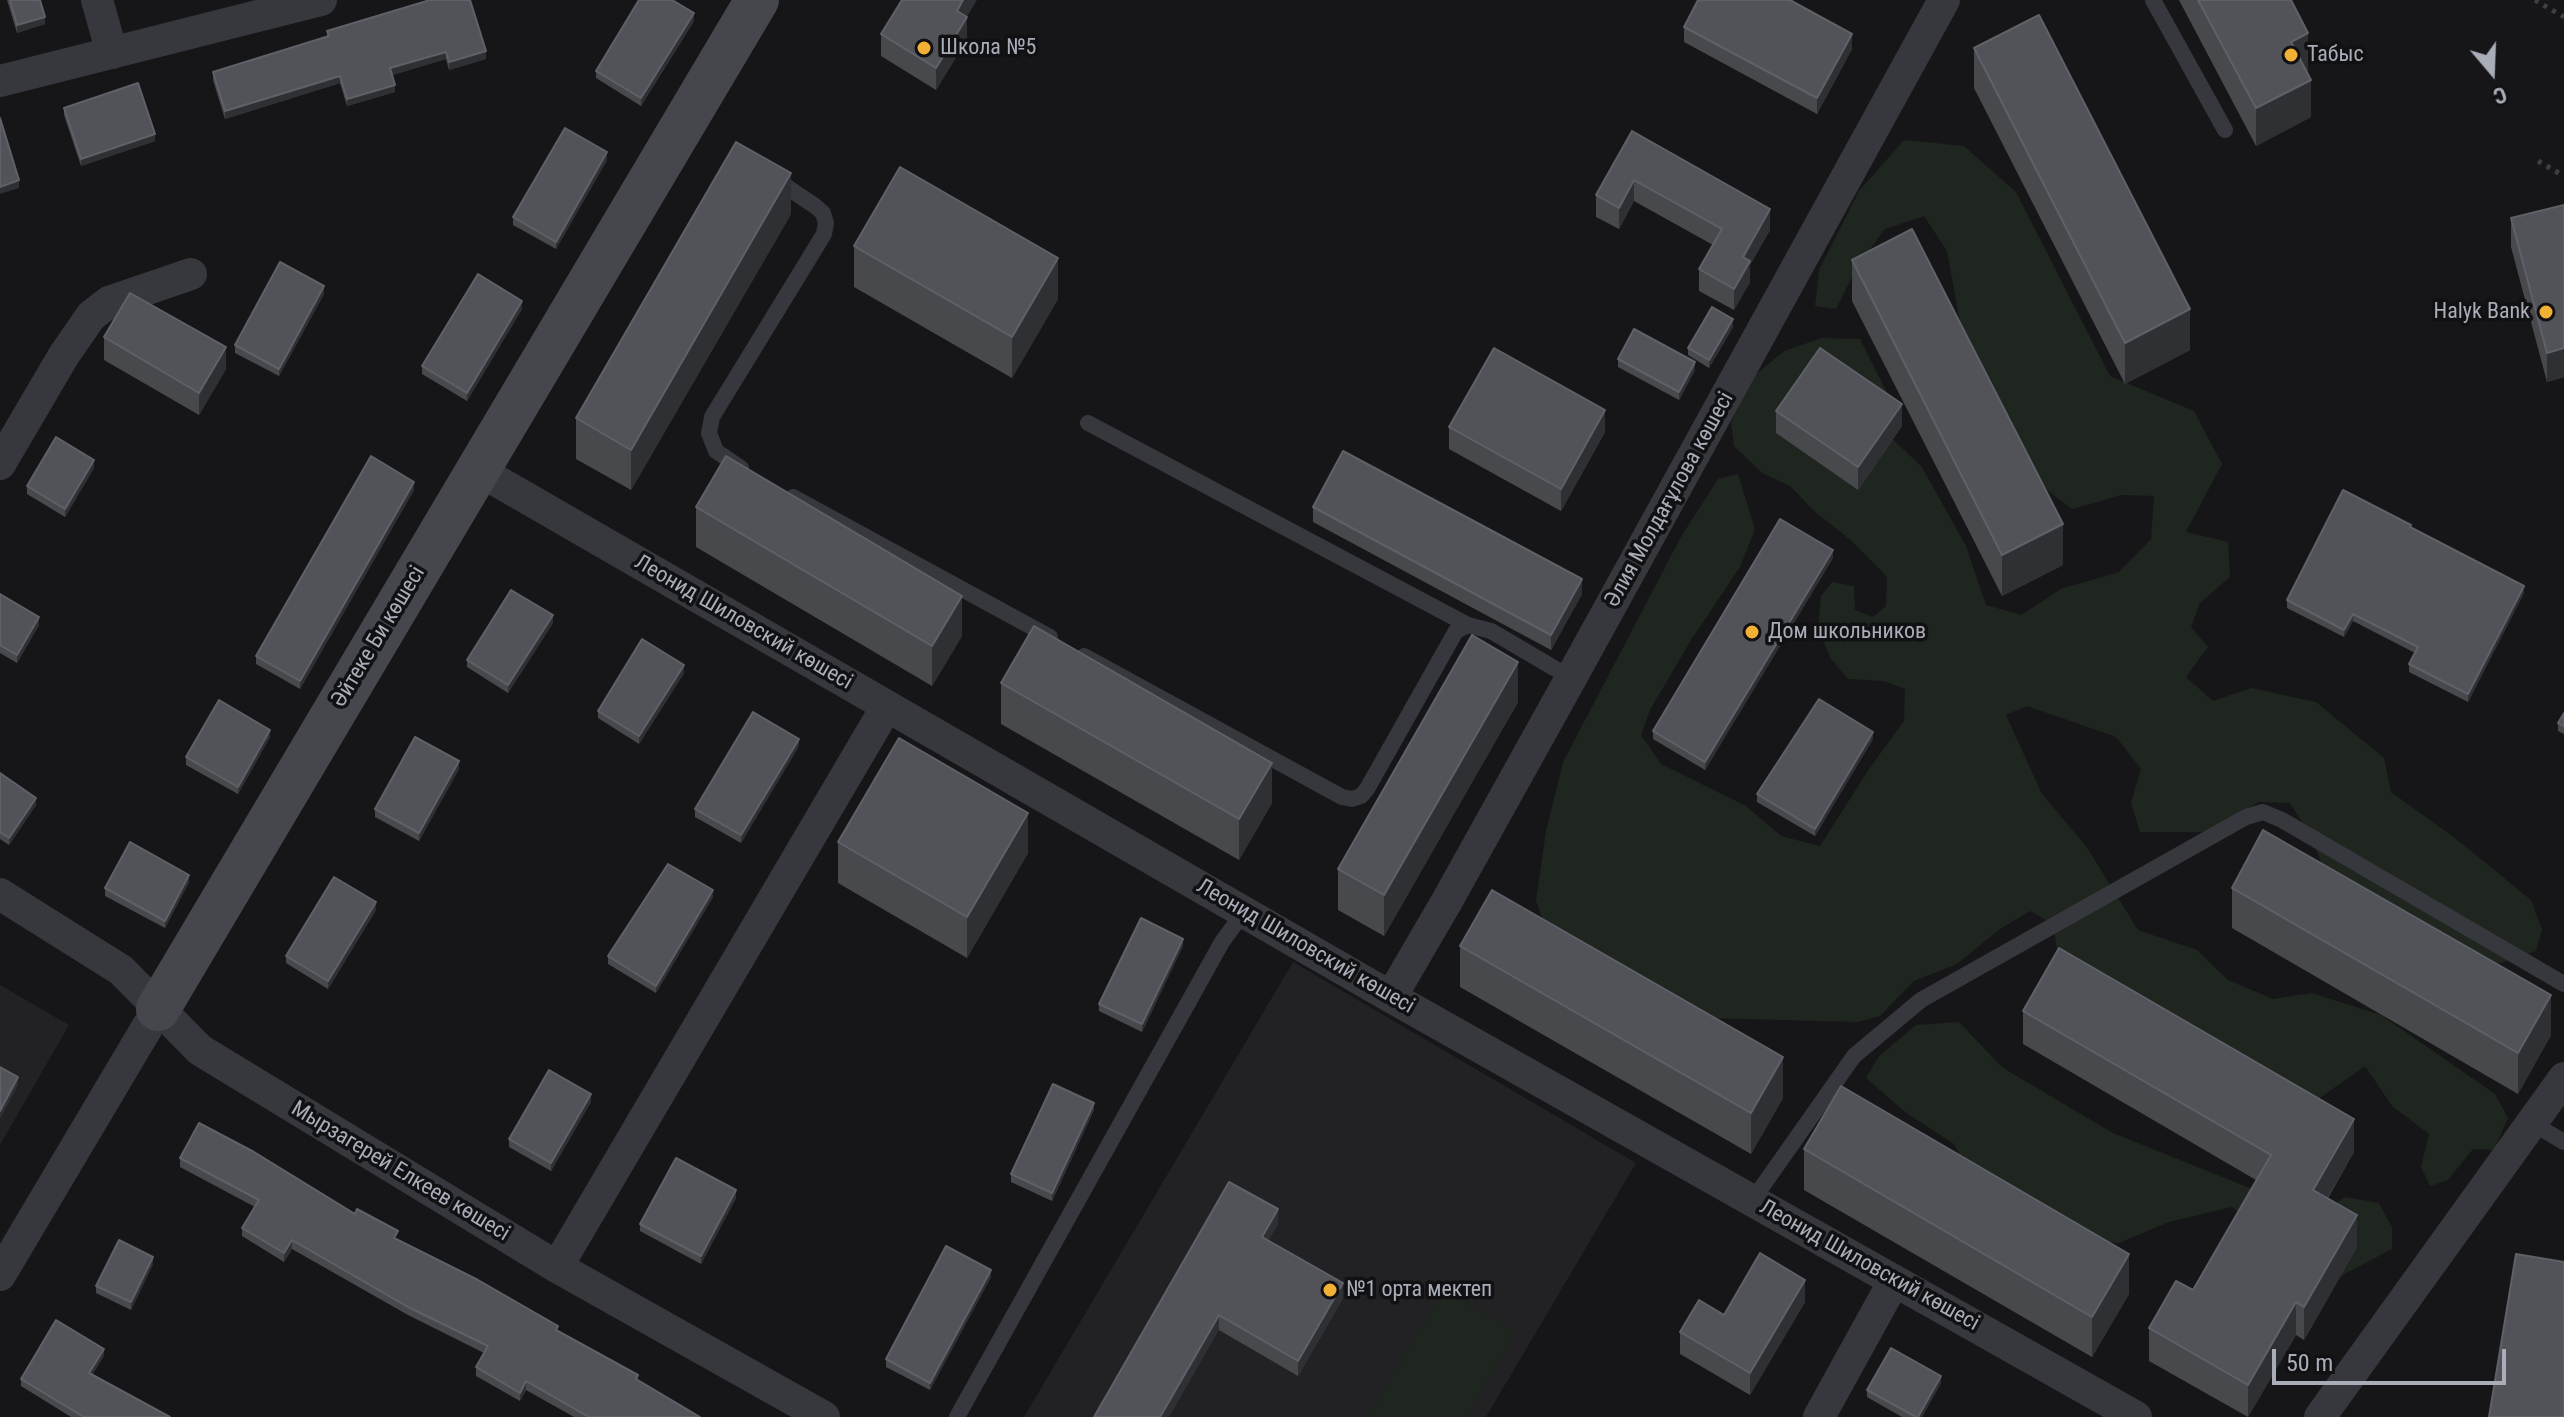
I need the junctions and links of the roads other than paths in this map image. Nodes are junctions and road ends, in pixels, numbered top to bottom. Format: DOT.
graph roads {
  1 [pos="97,0"];
  2 [pos="321,0"];
  3 [pos="757,0"];
  4 [pos="1944,0"];
  5 [pos="2153,0"];
  6 [pos="112,53"];
  7 [pos="0,81"];
  8 [pos="2225,130"];
  9 [pos="756,165"];
  10 [pos="191,274"];
  11 [pos="1088,423"];
  12 [pos="0,464"];
  13 [pos="478,470"];
  14 [pos="757,477"];
  15 [pos="785,492"];
  16 [pos="1468,625"];
  17 [pos="1571,678"];
  18 [pos="887,706"];
  19 [pos="0,894"];
  20 [pos="1244,912"];
  21 [pos="2564,984"];
  22 [pos="1391,997"];
  23 [pos="158,1009"];
  24 [pos="2564,1078"];
  25 [pos="2532,1123"];
  26 [pos="2564,1142"];
  27 [pos="1752,1201"];
  28 [pos="557,1267"];
  29 [pos="0,1275"];
  30 [pos="1894,1281"];
  31 [pos="824,1417"];
  32 [pos="957,1417"];
  33 [pos="1819,1417"];
  34 [pos="2136,1417"];
  35 [pos="2320,1417"];
  1 -- 6 [label="street"];
  2 -- 6 [label="street"];
  3 -- 13 [label="street, Әйтеке Би көшесі"];
  4 -- 17 [label="street, Әлия Молдағұлова көшесі"];
  5 -- 8 [label="lane"];
  6 -- 7 [label="street"];
  9 -- 14 [label="lane"];
  10 -- 12 [label="street"];
  11 -- 16 [label="lane"];
  13 -- 18 [label="street, Леонид Шиловский көшесі"];
  13 -- 23 [label="street, Әйтеке Би көшесі"];
  15 -- 16 [label="lane"];
  16 -- 17 [label="lane"];
  17 -- 22 [label="street, Әлия Молдағұлова көшесі"];
  18 -- 20 [label="street, Леонид Шиловский көшесі"];
  18 -- 28 [label="street"];
  19 -- 23 [label="street, Мырзагерей Елкеев көшесі"];
  20 -- 22 [label="street, Леонид Шиловский көшесі"];
  20 -- 32 [label="lane"];
  21 -- 27 [label="lane"];
  22 -- 27 [label="street, Леонид Шиловский көшесі"];
  23 -- 28 [label="street, Мырзагерей Елкеев көшесі"];
  23 -- 29 [label="street, Әйтеке Би көшесі"];
  24 -- 25 [label="street"];
  25 -- 26 [label="lane"];
  25 -- 35 [label="street"];
  27 -- 30 [label="street, Леонид Шиловский көшесі"];
  28 -- 31 [label="street, Мырзагерей Елкеев көшесі"];
  30 -- 33 [label="street"];
  30 -- 34 [label="street, Леонид Шиловский көшесі"];
}
